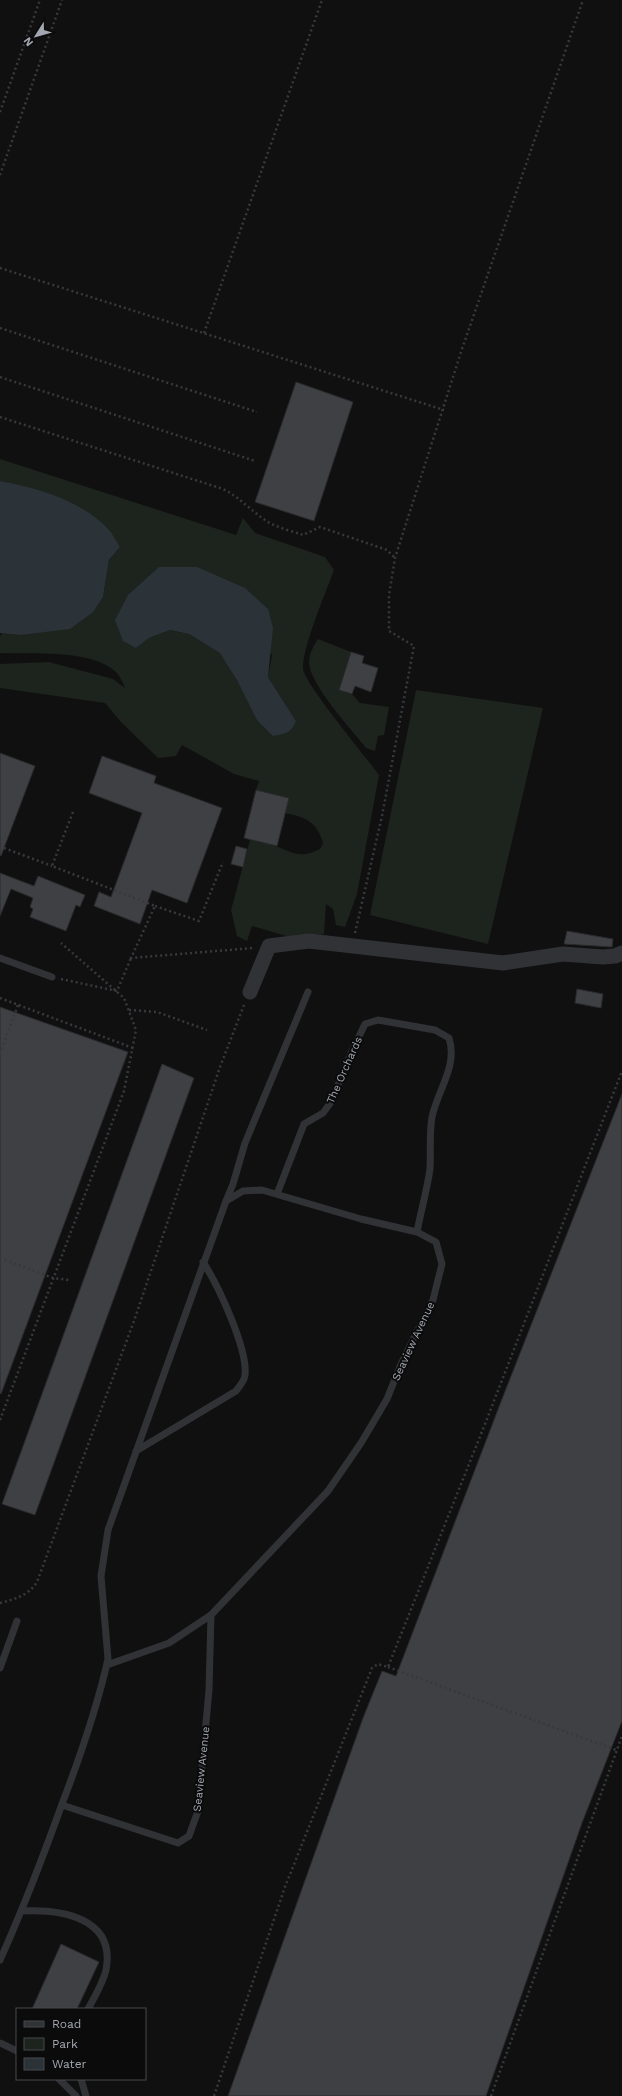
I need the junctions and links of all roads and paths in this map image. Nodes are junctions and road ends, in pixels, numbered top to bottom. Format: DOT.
graph roads {
  1 [pos="40,0"];
  2 [pos="62,0"];
  3 [pos="322,0"];
  4 [pos="583,0"];
  5 [pos="0,112"];
  6 [pos="0,175"];
  7 [pos="0,268"];
  8 [pos="0,328"];
  9 [pos="204,333"];
  10 [pos="0,378"];
  11 [pos="444,410"];
  12 [pos="257,412"];
  13 [pos="0,417"];
  14 [pos="255,461"];
  15 [pos="395,558"];
  16 [pos="73,812"];
  17 [pos="4,848"];
  18 [pos="223,862"];
  19 [pos="52,866"];
  20 [pos="155,906"];
  21 [pos="61,943"];
  22 [pos="353,945"];
  23 [pos="269,946"];
  24 [pos="622,953"];
  25 [pos="0,958"];
  26 [pos="131,958"];
  27 [pos="52,977"];
  28 [pos="117,991"];
  29 [pos="250,992"];
  30 [pos="308,992"];
  31 [pos="0,998"];
  32 [pos="18,1005"];
  33 [pos="129,1010"];
  34 [pos="207,1030"];
  35 [pos="133,1048"];
  36 [pos="0,1054"];
  37 [pos="622,1071"];
  38 [pos="277,1194"];
  39 [pos="226,1201"];
  40 [pos="417,1232"];
  41 [pos="0,1258"];
  42 [pos="203,1262"];
  43 [pos="53,1278"];
  44 [pos="69,1280"];
  45 [pos="0,1420"];
  46 [pos="136,1451"];
  47 [pos="0,1603"];
  48 [pos="211,1615"];
  49 [pos="17,1621"];
  50 [pos="107,1665"];
  51 [pos="388,1667"];
  52 [pos="0,1668"];
  53 [pos="622,1736"];
  54 [pos="616,1750"];
  55 [pos="62,1805"];
  56 [pos="22,1911"];
  57 [pos="0,1960"];
  58 [pos="88,2008"];
  59 [pos="0,2043"];
  60 [pos="16,2051"];
  61 [pos="60,2080"];
  62 [pos="81,2080"];
  63 [pos="76,2096"];
  64 [pos="86,2096"];
  65 [pos="214,2096"];
  66 [pos="491,2096"];
  1 -- 5 [label="path"];
  2 -- 6 [label="path"];
  3 -- 9 [label="path"];
  4 -- 11 [label="path"];
  7 -- 9 [label="path"];
  8 -- 12 [label="path"];
  9 -- 11 [label="path"];
  10 -- 14 [label="path"];
  11 -- 15 [label="path"];
  13 -- 15 [label="path"];
  15 -- 22 [label="path"];
  16 -- 19 [label="path"];
  17 -- 19 [label="path"];
  18 -- 20 [label="path"];
  19 -- 20 [label="path"];
  20 -- 26 [label="path"];
  21 -- 28 [label="path"];
  22 -- 23 [label="street"];
  22 -- 24 [label="street"];
  23 -- 26 [label="path"];
  23 -- 29 [label="street"];
  25 -- 27 [label="lane"];
  26 -- 28 [label="path"];
  27 -- 28 [label="path"];
  28 -- 33 [label="path"];
  29 -- 47 [label="path"];
  30 -- 39 [label="lane"];
  31 -- 32 [label="path"];
  32 -- 35 [label="path"];
  32 -- 36 [label="path"];
  33 -- 34 [label="path"];
  33 -- 35 [label="path"];
  35 -- 43 [label="path"];
  37 -- 51 [label="path"];
  38 -- 39 [label="lane, Seaview Avenue"];
  38 -- 40 [label="lane, Seaview Avenue"];
  38 -- 40 [label="lane, The Orchards"];
  39 -- 42 [label="lane"];
  40 -- 48 [label="lane, Seaview Avenue"];
  41 -- 43 [label="path"];
  42 -- 46 [label="lane"];
  42 -- 46 [label="lane"];
  43 -- 44 [label="path"];
  43 -- 45 [label="path"];
  46 -- 50 [label="lane"];
  48 -- 50 [label="lane, Seaview Avenue"];
  48 -- 55 [label="lane, Seaview Avenue"];
  49 -- 52 [label="lane"];
  50 -- 55 [label="lane"];
  51 -- 54 [label="path"];
  51 -- 65 [label="path"];
  53 -- 54 [label="path"];
  54 -- 66 [label="path"];
  55 -- 56 [label="lane"];
  56 -- 57 [label="lane"];
  56 -- 58 [label="lane"];
  59 -- 60 [label="lane"];
  61 -- 63 [label="lane"];
  62 -- 64 [label="lane"];
}
